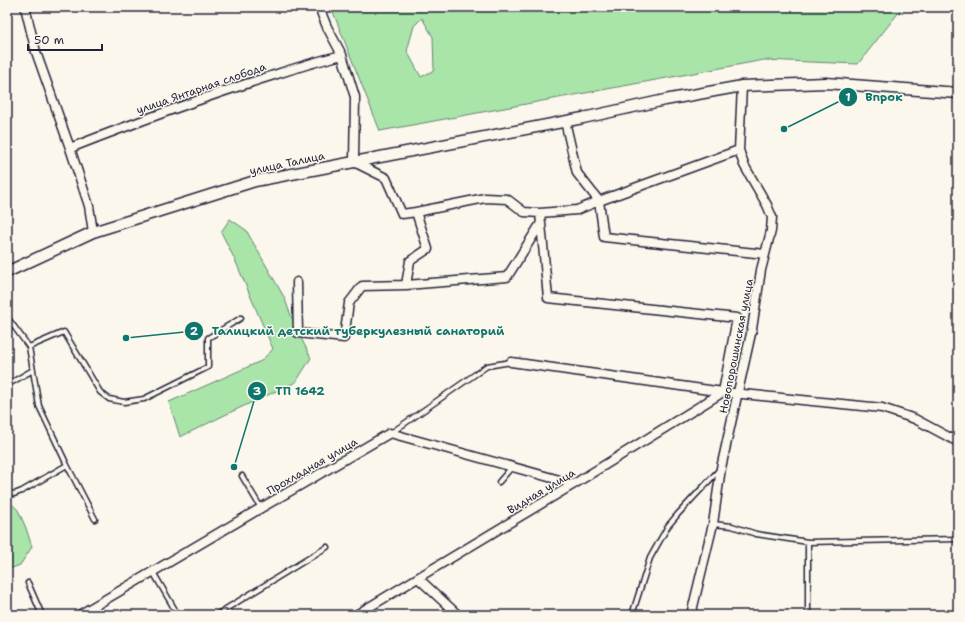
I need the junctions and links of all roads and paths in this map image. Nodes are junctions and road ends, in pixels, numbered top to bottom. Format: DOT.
graph roads {
  1 [pos="25,7"];
  2 [pos="319,7"];
  3 [pos="342,55"];
  4 [pos="742,86"];
  5 [pos="958,93"];
  6 [pos="565,121"];
  7 [pos="70,148"];
  8 [pos="739,150"];
  9 [pos="354,162"];
  10 [pos="600,201"];
  11 [pos="416,212"];
  12 [pos="540,213"];
  13 [pos="541,223"];
  14 [pos="93,232"];
  15 [pos="766,254"];
  16 [pos="7,272"];
  17 [pos="296,282"];
  18 [pos="406,285"];
  19 [pos="7,317"];
  20 [pos="241,318"];
  21 [pos="29,347"];
  22 [pos="511,362"];
  23 [pos="33,370"];
  24 [pos="7,385"];
  25 [pos="723,392"];
  26 [pos="738,393"];
  27 [pos="390,433"];
  28 [pos="958,442"];
  29 [pos="67,466"];
  30 [pos="512,468"];
  31 [pos="721,468"];
  32 [pos="242,476"];
  33 [pos="499,482"];
  34 [pos="574,484"];
  35 [pos="7,492"];
  36 [pos="260,508"];
  37 [pos="94,519"];
  38 [pos="713,524"];
  39 [pos="958,538"];
  40 [pos="808,542"];
  41 [pos="327,547"];
  42 [pos="152,572"];
  43 [pos="418,578"];
  44 [pos="28,583"];
  45 [pos="42,615"];
  46 [pos="79,615"];
  47 [pos="178,615"];
  48 [pos="216,615"];
  49 [pos="356,615"];
  50 [pos="458,615"];
  51 [pos="632,615"];
  52 [pos="691,615"];
  53 [pos="808,615"];
  1 -- 7 [label="street"];
  2 -- 3 [label="street"];
  3 -- 7 [label="street, улица Янтарная слобода"];
  3 -- 9 [label="street"];
  4 -- 5 [label="street, улица Талица"];
  4 -- 6 [label="street, улица Талица"];
  4 -- 8 [label="street, Новопорошинская улица"];
  6 -- 9 [label="street, улица Талица"];
  6 -- 10 [label="street"];
  7 -- 14 [label="street"];
  8 -- 10 [label="street"];
  8 -- 15 [label="street, Новопорошинская улица"];
  9 -- 11 [label="street"];
  9 -- 14 [label="street, улица Талица"];
  10 -- 12 [label="street"];
  10 -- 15 [label="street"];
  11 -- 12 [label="street"];
  11 -- 18 [label="street"];
  12 -- 13 [label="street"];
  13 -- 18 [label="street"];
  13 -- 25 [label="street"];
  14 -- 16 [label="street, улица Талица"];
  15 -- 26 [label="street, Новопорошинская улица"];
  17 -- 18 [label="street"];
  19 -- 21 [label="lane"];
  20 -- 21 [label="lane"];
  21 -- 23 [label="lane"];
  22 -- 25 [label="street"];
  22 -- 27 [label="lane"];
  23 -- 24 [label="lane"];
  23 -- 29 [label="lane"];
  25 -- 26 [label="street"];
  25 -- 34 [label="street, Видная улица"];
  26 -- 28 [label="street"];
  26 -- 31 [label="street, Новопорошинская улица"];
  27 -- 30 [label="street"];
  27 -- 36 [label="street, Прохладная улица"];
  29 -- 35 [label="lane"];
  29 -- 37 [label="lane"];
  30 -- 33 [label="lane"];
  30 -- 34 [label="street"];
  31 -- 38 [label="street, Новопорошинская улица"];
  31 -- 51 [label="lane"];
  32 -- 36 [label="lane"];
  34 -- 43 [label="street, Видная улица"];
  36 -- 42 [label="street, Прохладная улица"];
  38 -- 40 [label="lane"];
  38 -- 52 [label="street, Новопорошинская улица"];
  39 -- 40 [label="lane"];
  40 -- 53 [label="lane"];
  41 -- 48 [label="lane"];
  42 -- 46 [label="street, Прохладная улица"];
  42 -- 47 [label="lane"];
  43 -- 49 [label="street, Видная улица"];
  43 -- 50 [label="street"];
  44 -- 45 [label="lane"];
}
